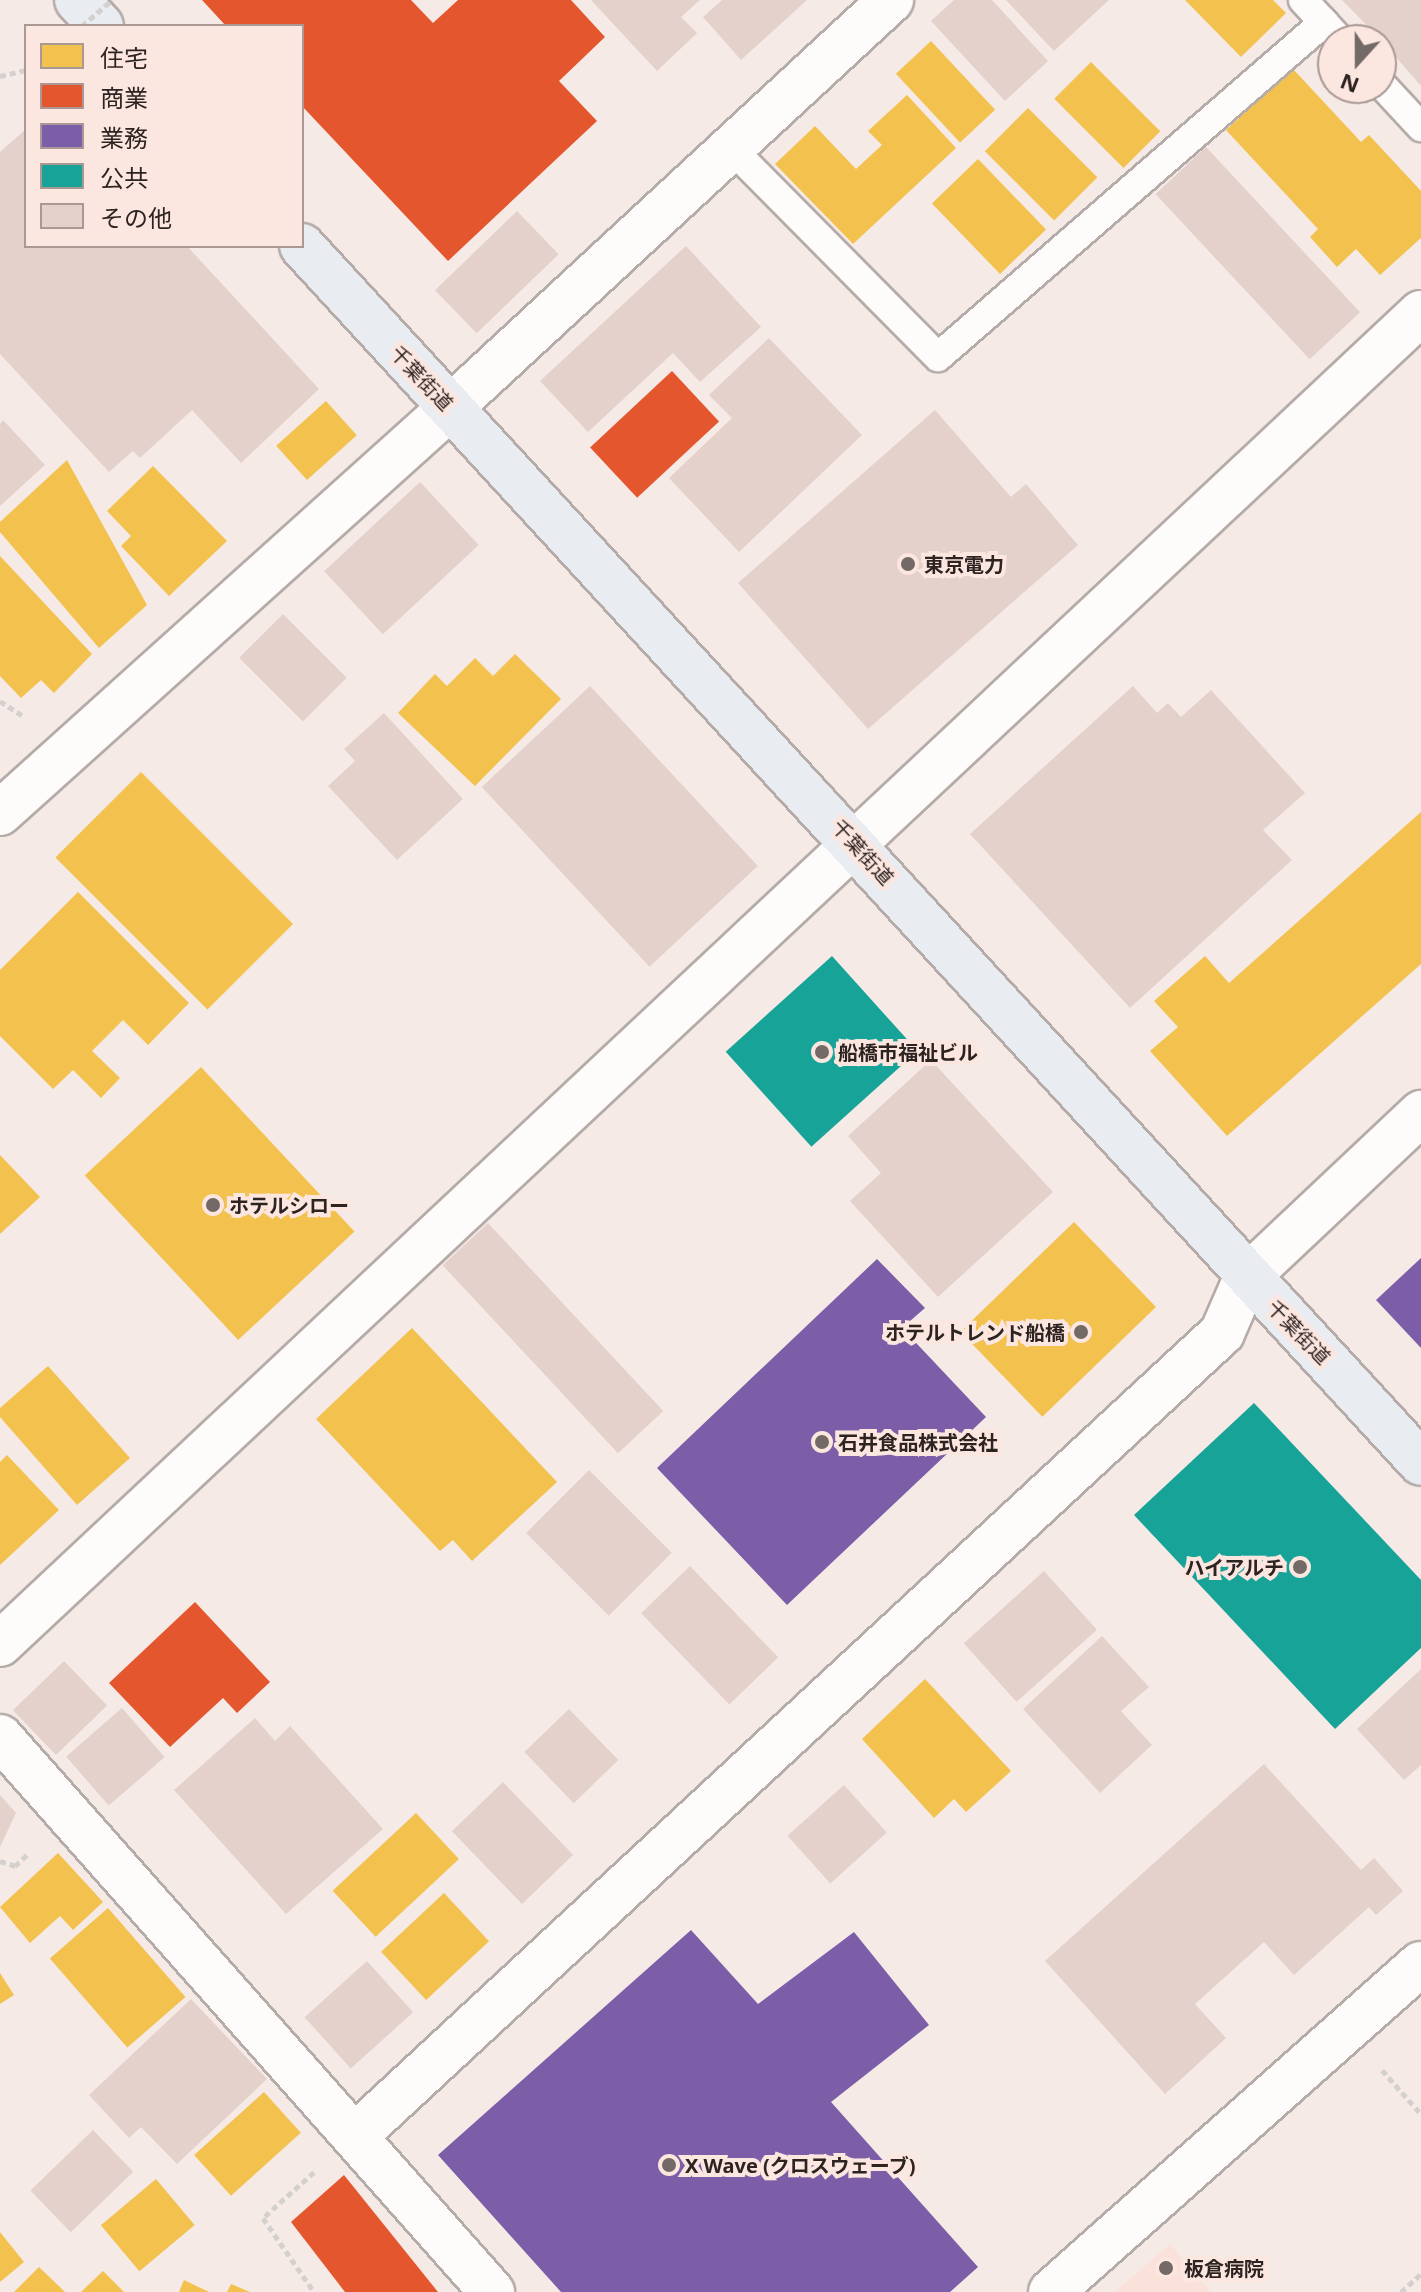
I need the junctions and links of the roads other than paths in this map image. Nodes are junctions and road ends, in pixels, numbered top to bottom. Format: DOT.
graph roads {
  1 [pos="77,0"];
  2 [pos="891,0"];
  3 [pos="1303,0"];
  4 [pos="99,24"];
  5 [pos="1325,24"];
  6 [pos="1317,43"];
  7 [pos="1397,101"];
  8 [pos="1421,127"];
  9 [pos="731,148"];
  10 [pos="304,248"];
  11 [pos="1421,313"];
  12 [pos="450,408"];
  13 [pos="0,813"];
  14 [pos="855,842"];
  15 [pos="1421,1113"];
  16 [pos="1246,1278"];
  17 [pos="1421,1463"];
  18 [pos="0,1644"];
  19 [pos="0,1737"];
  20 [pos="1421,1964"];
  21 [pos="355,2136"];
  22 [pos="492,2292"];
  23 [pos="1051,2292"];
  1 -- 4 [label="highway"];
  2 -- 9 [label="street"];
  3 -- 5 [label="lane"];
  6 -- 9 [label="lane"];
  7 -- 8 [label="lane"];
  9 -- 12 [label="street"];
  10 -- 12 [label="highway, 千葉街道"];
  11 -- 14 [label="street"];
  12 -- 13 [label="street"];
  12 -- 14 [label="highway, 千葉街道"];
  14 -- 16 [label="highway, 千葉街道"];
  14 -- 18 [label="street"];
  15 -- 16 [label="street"];
  16 -- 17 [label="highway, 千葉街道"];
  16 -- 21 [label="street"];
  19 -- 21 [label="street"];
  20 -- 23 [label="street"];
  21 -- 22 [label="street"];
}
